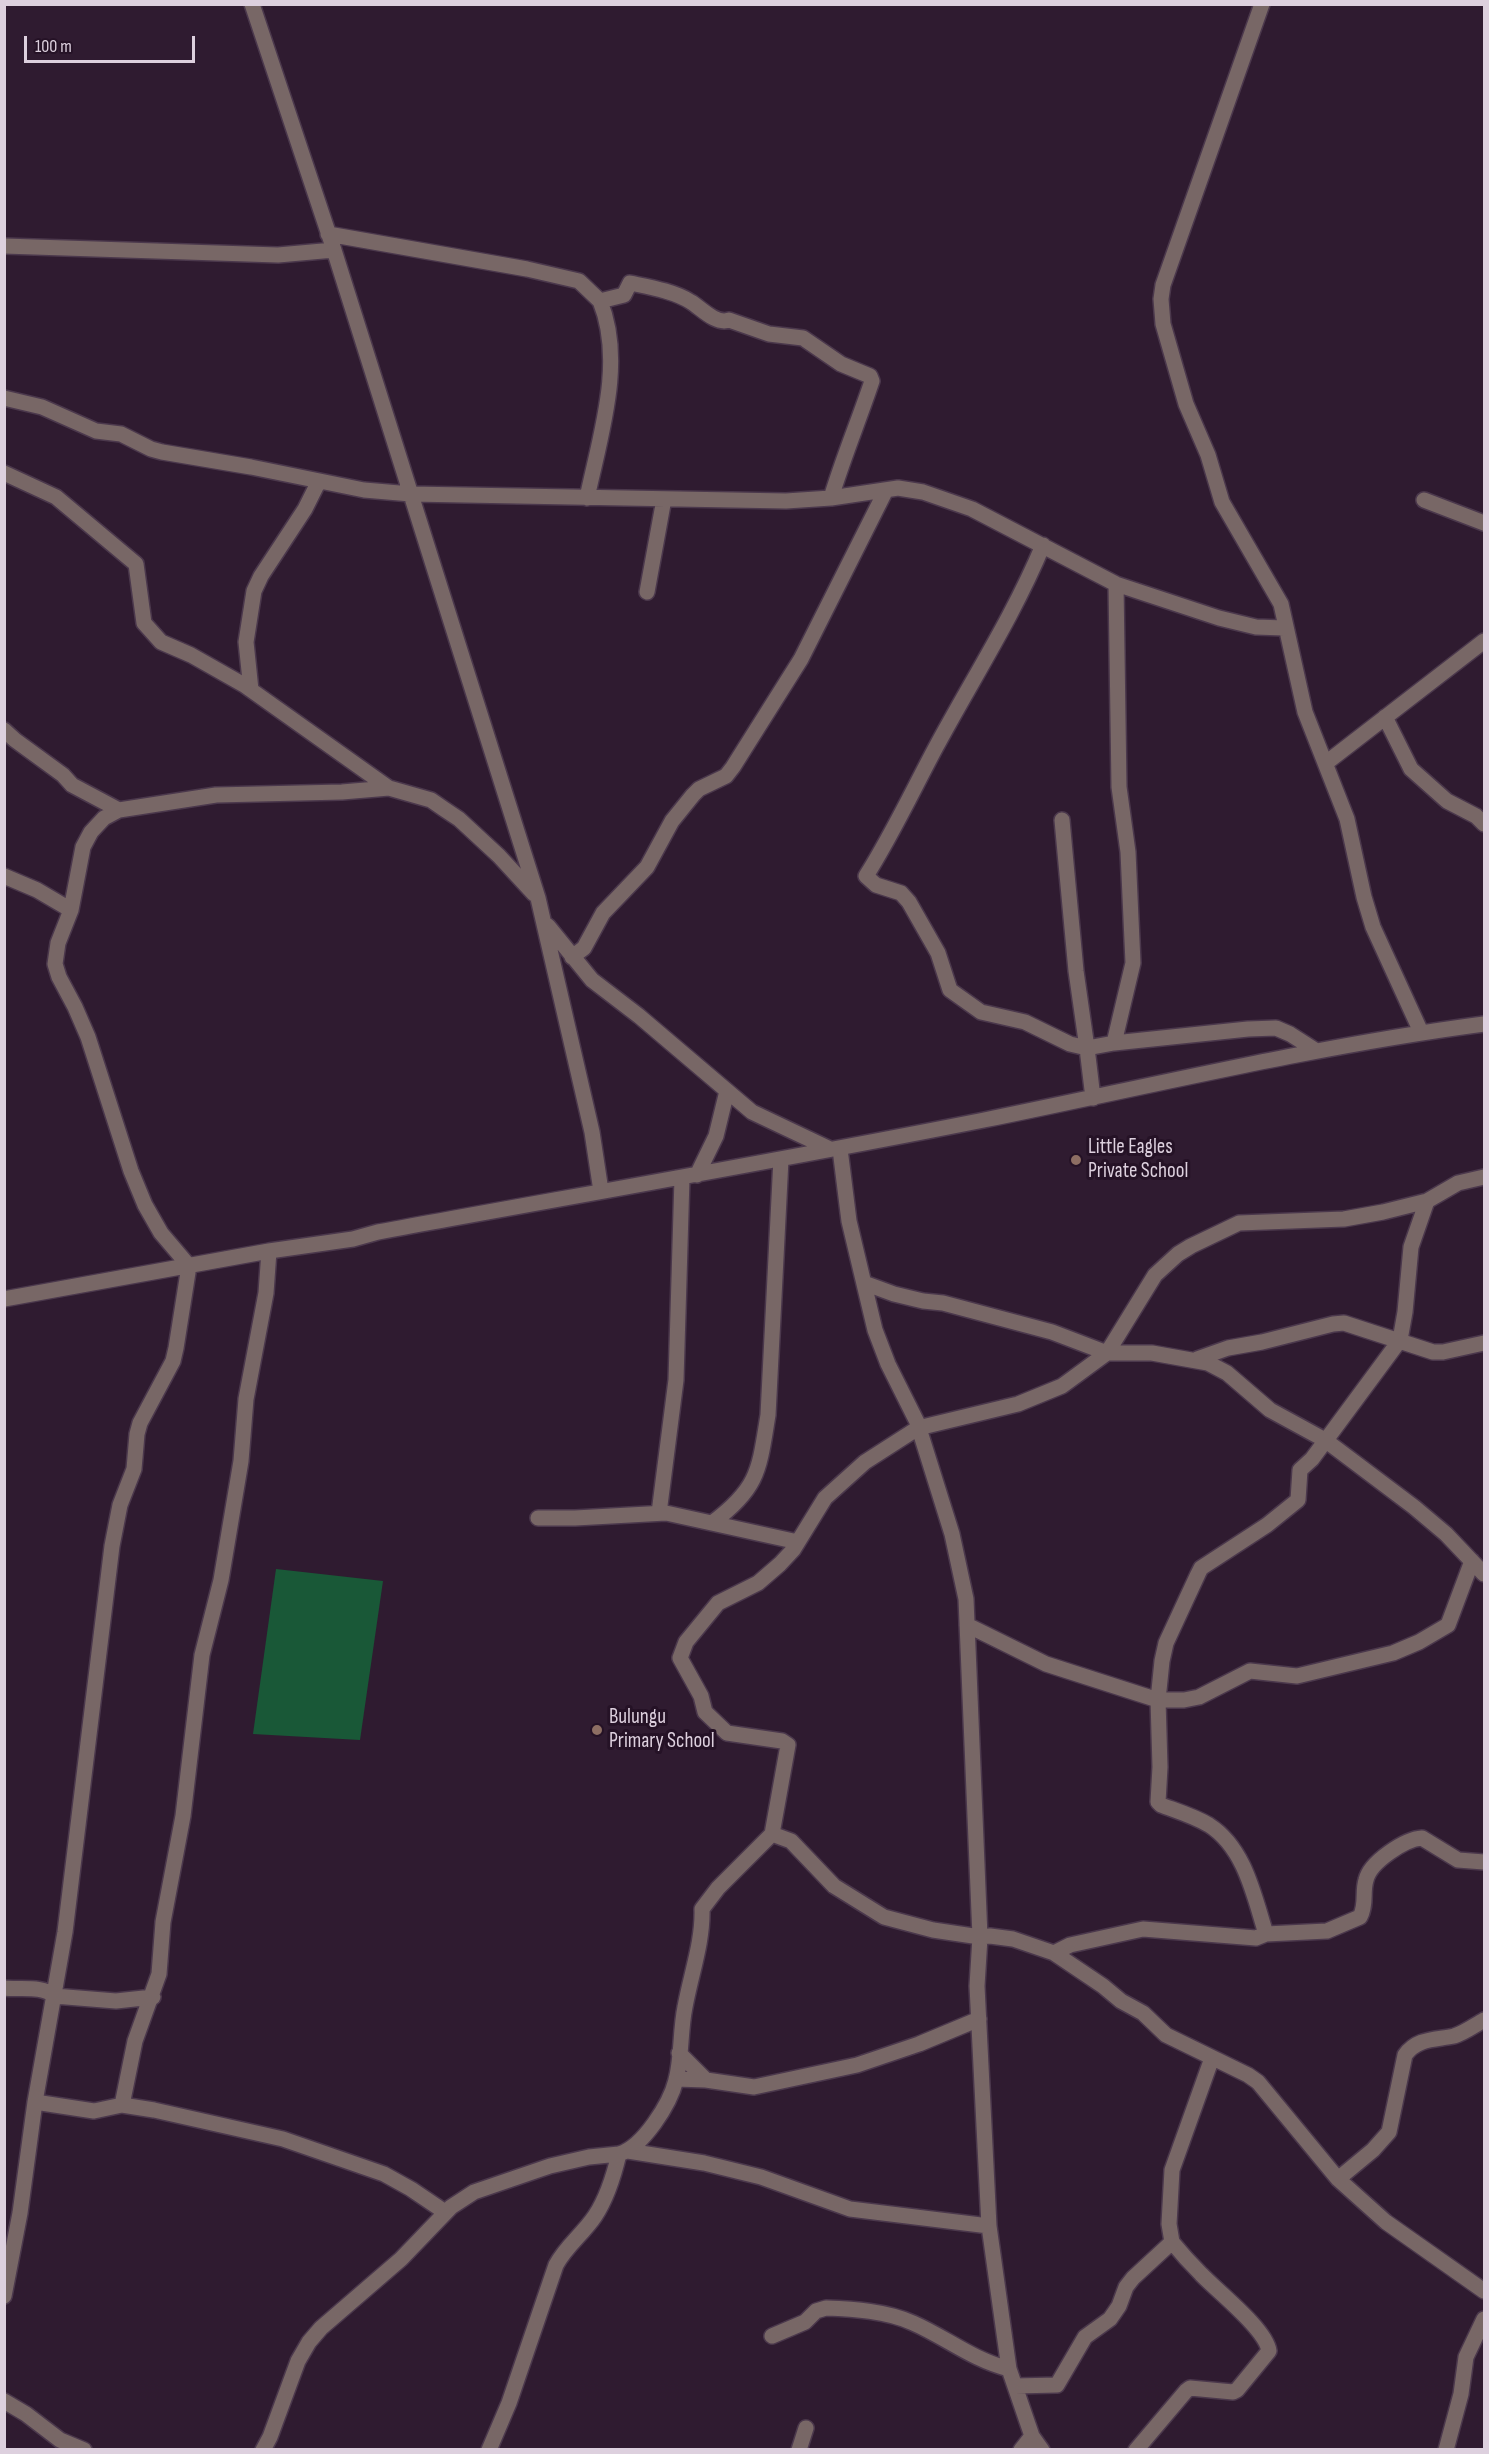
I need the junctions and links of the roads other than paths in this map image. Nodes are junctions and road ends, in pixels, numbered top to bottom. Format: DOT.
graph roads {
  1 [pos="252,4"];
  2 [pos="1262,4"];
  3 [pos="328,234"];
  4 [pos="4,246"];
  5 [pos="334,250"];
  6 [pos="600,300"];
  7 [pos="4,398"];
  8 [pos="4,473"];
  9 [pos="319,481"];
  10 [pos="886,490"];
  11 [pos="411,494"];
  12 [pos="587,498"];
  13 [pos="831,498"];
  14 [pos="664,499"];
  15 [pos="1424,500"];
  16 [pos="1485,523"];
  17 [pos="1043,545"];
  18 [pos="1116,584"];
  19 [pos="647,592"];
  20 [pos="1284,628"];
  21 [pos="1485,641"];
  22 [pos="250,690"];
  23 [pos="1385,717"];
  24 [pos="4,730"];
  25 [pos="1326,763"];
  26 [pos="388,788"];
  27 [pos="119,810"];
  28 [pos="1062,820"];
  29 [pos="1485,824"];
  30 [pos="4,876"];
  31 [pos="538,898"];
  32 [pos="71,910"];
  33 [pos="544,921"];
  34 [pos="572,957"];
  35 [pos="1485,1024"];
  36 [pos="1421,1032"];
  37 [pos="1114,1043"];
  38 [pos="1087,1048"];
  39 [pos="1316,1050"];
  40 [pos="727,1090"];
  41 [pos="1093,1098"];
  42 [pos="835,1149"];
  43 [pos="781,1159"];
  44 [pos="690,1177"];
  45 [pos="1485,1177"];
  46 [pos="601,1191"];
  47 [pos="1427,1201"];
  48 [pos="268,1251"];
  49 [pos="189,1266"];
  50 [pos="864,1283"];
  51 [pos="4,1299"];
  52 [pos="1400,1340"];
  53 [pos="1485,1343"];
  54 [pos="1107,1353"];
  55 [pos="1197,1359"];
  56 [pos="918,1428"];
  57 [pos="1325,1440"];
  58 [pos="659,1513"];
  59 [pos="538,1518"];
  60 [pos="712,1523"];
  61 [pos="798,1542"];
  62 [pos="1472,1561"];
  63 [pos="1485,1574"];
  64 [pos="967,1625"];
  65 [pos="1158,1700"];
  66 [pos="772,1834"];
  67 [pos="1485,1862"];
  68 [pos="1266,1934"];
  69 [pos="980,1937"];
  70 [pos="1054,1953"];
  71 [pos="4,1988"];
  72 [pos="54,1996"];
  73 [pos="153,1997"];
  74 [pos="979,2019"];
  75 [pos="1485,2020"];
  76 [pos="679,2053"];
  77 [pos="1212,2058"];
  78 [pos="676,2079"];
  79 [pos="706,2080"];
  80 [pos="35,2102"];
  81 [pos="122,2105"];
  82 [pos="623,2152"];
  83 [pos="1338,2179"];
  84 [pos="445,2212"];
  85 [pos="989,2226"];
  86 [pos="1172,2242"];
  87 [pos="1485,2291"];
  88 [pos="4,2296"];
  89 [pos="1485,2319"];
  90 [pos="772,2336"];
  91 [pos="1009,2369"];
  92 [pos="1015,2386"];
  93 [pos="4,2401"];
  94 [pos="806,2428"];
  95 [pos="1032,2436"];
  96 [pos="268,2445"];
  97 [pos="84,2450"];
  98 [pos="489,2450"];
  99 [pos="799,2450"];
  100 [pos="1021,2450"];
  101 [pos="1042,2450"];
  102 [pos="1136,2450"];
  103 [pos="1446,2450"];
  1 -- 3 [label="street"];
  2 -- 20 [label="street"];
  3 -- 5 [label="street"];
  3 -- 6 [label="street"];
  4 -- 5 [label="street"];
  5 -- 11 [label="street"];
  6 -- 12 [label="street"];
  6 -- 13 [label="street"];
  7 -- 9 [label="street"];
  8 -- 22 [label="street"];
  9 -- 11 [label="street"];
  9 -- 22 [label="street"];
  10 -- 13 [label="street"];
  10 -- 17 [label="street"];
  10 -- 34 [label="street"];
  11 -- 12 [label="street"];
  11 -- 31 [label="street"];
  12 -- 14 [label="street"];
  13 -- 14 [label="street"];
  14 -- 19 [label="street"];
  15 -- 16 [label="street"];
  17 -- 18 [label="street"];
  17 -- 38 [label="street"];
  18 -- 20 [label="street"];
  18 -- 37 [label="street"];
  20 -- 25 [label="street"];
  21 -- 23 [label="street"];
  22 -- 26 [label="street"];
  23 -- 25 [label="street"];
  23 -- 29 [label="street"];
  24 -- 27 [label="street"];
  25 -- 36 [label="street"];
  26 -- 27 [label="street"];
  26 -- 31 [label="street"];
  27 -- 32 [label="street"];
  28 -- 38 [label="street"];
  30 -- 32 [label="street"];
  31 -- 33 [label="street"];
  32 -- 49 [label="street"];
  33 -- 34 [label="street"];
  33 -- 46 [label="street"];
  34 -- 40 [label="street"];
  35 -- 36 [label="street"];
  36 -- 39 [label="street"];
  37 -- 38 [label="street"];
  37 -- 39 [label="street"];
  38 -- 41 [label="street"];
  39 -- 41 [label="street"];
  40 -- 42 [label="street"];
  40 -- 44 [label="street"];
  41 -- 42 [label="street"];
  42 -- 43 [label="street"];
  42 -- 50 [label="street"];
  43 -- 44 [label="street"];
  43 -- 60 [label="street"];
  44 -- 46 [label="street"];
  44 -- 58 [label="street"];
  45 -- 47 [label="street"];
  46 -- 48 [label="street"];
  47 -- 52 [label="street"];
  47 -- 54 [label="street"];
  48 -- 49 [label="street"];
  48 -- 73 [label="street"];
  49 -- 51 [label="street"];
  49 -- 72 [label="street"];
  50 -- 54 [label="street"];
  50 -- 56 [label="street"];
  52 -- 53 [label="street"];
  52 -- 55 [label="street"];
  52 -- 57 [label="street"];
  54 -- 55 [label="street"];
  54 -- 56 [label="street"];
  55 -- 57 [label="street"];
  56 -- 61 [label="street"];
  56 -- 64 [label="street"];
  57 -- 62 [label="street"];
  57 -- 65 [label="street"];
  58 -- 59 [label="street"];
  58 -- 60 [label="street"];
  60 -- 61 [label="street"];
  61 -- 66 [label="street"];
  62 -- 63 [label="street"];
  62 -- 65 [label="street"];
  64 -- 65 [label="street"];
  64 -- 69 [label="street"];
  65 -- 68 [label="street"];
  66 -- 69 [label="street"];
  66 -- 76 [label="street"];
  67 -- 68 [label="street"];
  68 -- 70 [label="street"];
  69 -- 70 [label="street"];
  69 -- 74 [label="street"];
  70 -- 77 [label="street"];
  71 -- 72 [label="street"];
  72 -- 73 [label="street"];
  72 -- 80 [label="street"];
  73 -- 81 [label="street"];
  74 -- 79 [label="street"];
  74 -- 85 [label="street"];
  75 -- 83 [label="street"];
  76 -- 78 [label="street"];
  76 -- 79 [label="street"];
  77 -- 83 [label="street"];
  77 -- 86 [label="street"];
  78 -- 79 [label="street"];
  78 -- 82 [label="street"];
  80 -- 81 [label="street"];
  80 -- 88 [label="street"];
  81 -- 84 [label="street"];
  82 -- 84 [label="street"];
  82 -- 85 [label="street"];
  82 -- 98 [label="street"];
  83 -- 87 [label="street"];
  84 -- 96 [label="street"];
  85 -- 91 [label="street"];
  86 -- 92 [label="street"];
  86 -- 102 [label="street"];
  89 -- 103 [label="street"];
  90 -- 91 [label="street"];
  91 -- 92 [label="street"];
  92 -- 95 [label="street"];
  93 -- 97 [label="street"];
  94 -- 99 [label="street"];
  95 -- 100 [label="street"];
  95 -- 101 [label="street"];
}
